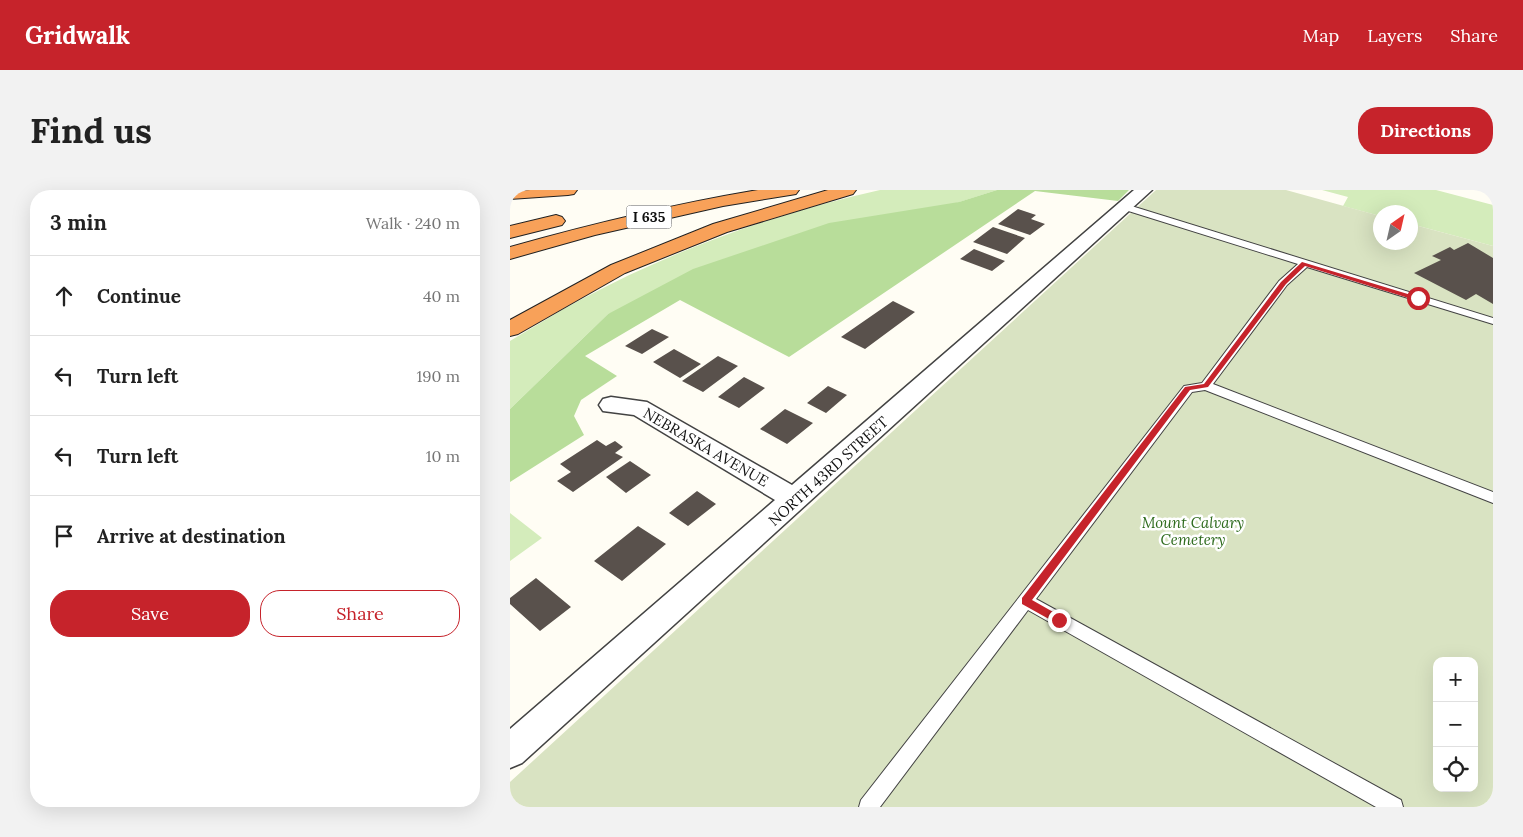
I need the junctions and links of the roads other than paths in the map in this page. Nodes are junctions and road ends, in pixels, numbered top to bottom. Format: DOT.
graph roads {
  1 [pos="568,190"];
  2 [pos="790,190"];
  3 [pos="847,190"];
  4 [pos="1144,190"];
  5 [pos="510,194"];
  6 [pos="616,207"];
  7 [pos="1125,207"];
  8 [pos="510,232"];
  9 [pos="510,253"];
  10 [pos="1304,264"];
  11 [pos="1493,322"];
  12 [pos="510,328"];
  13 [pos="1206,386"];
  14 [pos="611,405"];
  15 [pos="1493,498"];
  16 [pos="796,500"];
  17 [pos="1026,601"];
  18 [pos="510,751"];
  19 [pos="868,807"];
  20 [pos="1394,807"];
  1 -- 5 [label="highway"];
  2 -- 9 [label="highway, I 635"];
  3 -- 12 [label="highway"];
  4 -- 7 [label="street, NORTH 43RD STREET"];
  6 -- 8 [label="highway, I 635"];
  7 -- 10 [label="lane"];
  7 -- 16 [label="street, NORTH 43RD STREET"];
  10 -- 11 [label="lane"];
  10 -- 13 [label="lane"];
  13 -- 15 [label="lane"];
  13 -- 17 [label="lane"];
  14 -- 16 [label="street, NEBRASKA AVENUE"];
  16 -- 18 [label="street, NORTH 43RD STREET"];
  17 -- 19 [label="lane"];
  17 -- 20 [label="lane"];
}
